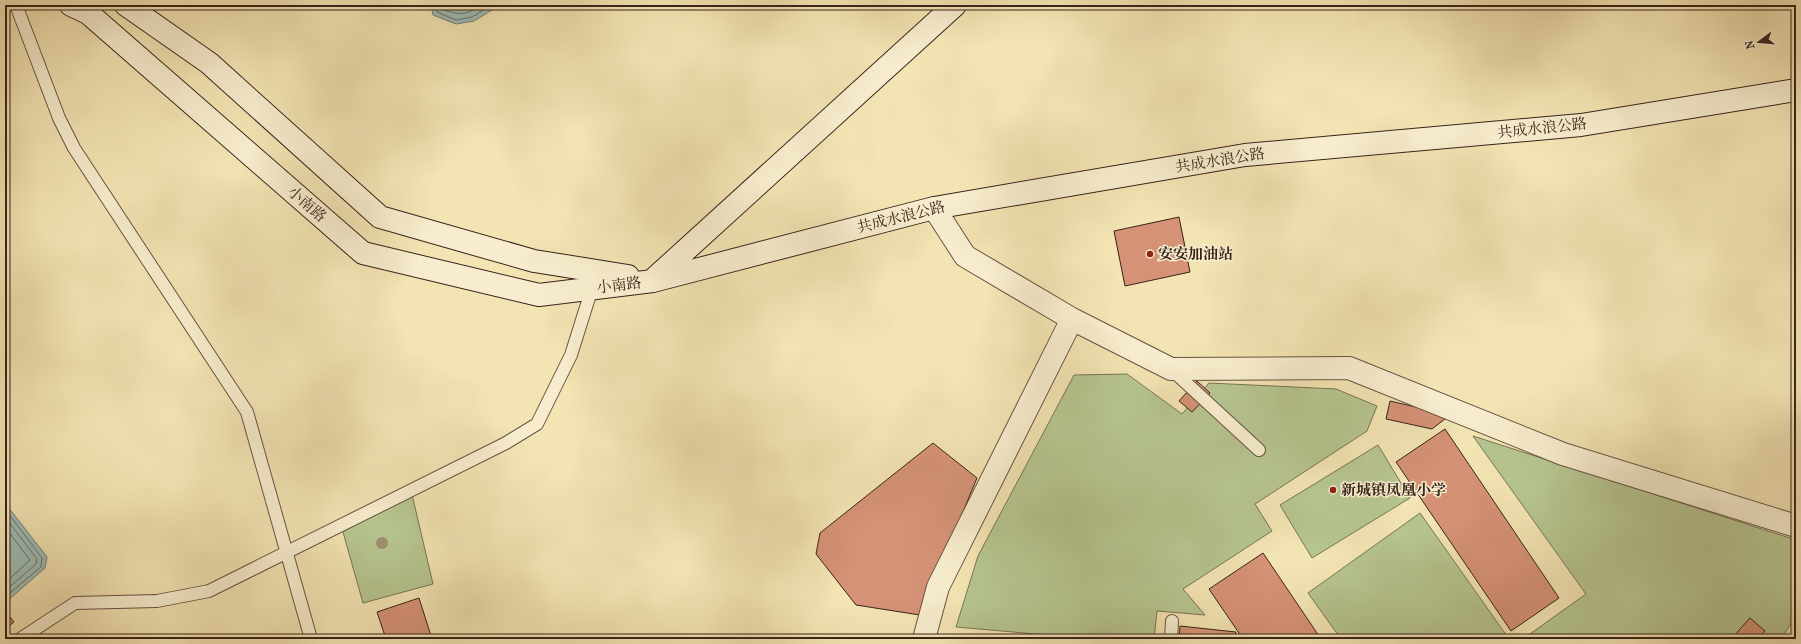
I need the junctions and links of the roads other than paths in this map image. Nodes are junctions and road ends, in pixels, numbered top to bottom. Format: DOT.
graph roads {
  1 [pos="16,5"];
  2 [pos="71,5"];
  3 [pos="126,5"];
  4 [pos="954,5"];
  5 [pos="1796,90"];
  6 [pos="934,208"];
  7 [pos="595,280"];
  8 [pos="653,280"];
  9 [pos="1072,319"];
  10 [pos="1171,369"];
  11 [pos="1259,450"];
  12 [pos="1796,526"];
  13 [pos="286,552"];
  14 [pos="1172,621"];
  15 [pos="20,639"];
  16 [pos="311,639"];
  17 [pos="924,639"];
  18 [pos="1171,639"];
  1 -- 13 [label="lane"];
  2 -- 7 [label="main road, 小南路"];
  3 -- 7 [label="main road, 小南路"];
  4 -- 8 [label="main road"];
  5 -- 6 [label="main road, 共成水浪公路"];
  6 -- 8 [label="main road, 共成水浪公路"];
  6 -- 9 [label="main road"];
  7 -- 8 [label="main road, 小南路"];
  7 -- 13 [label="lane"];
  9 -- 10 [label="main road"];
  9 -- 17 [label="main road"];
  10 -- 11 [label="lane"];
  10 -- 12 [label="main road"];
  13 -- 15 [label="lane"];
  13 -- 16 [label="lane"];
  14 -- 18 [label="lane"];
}
